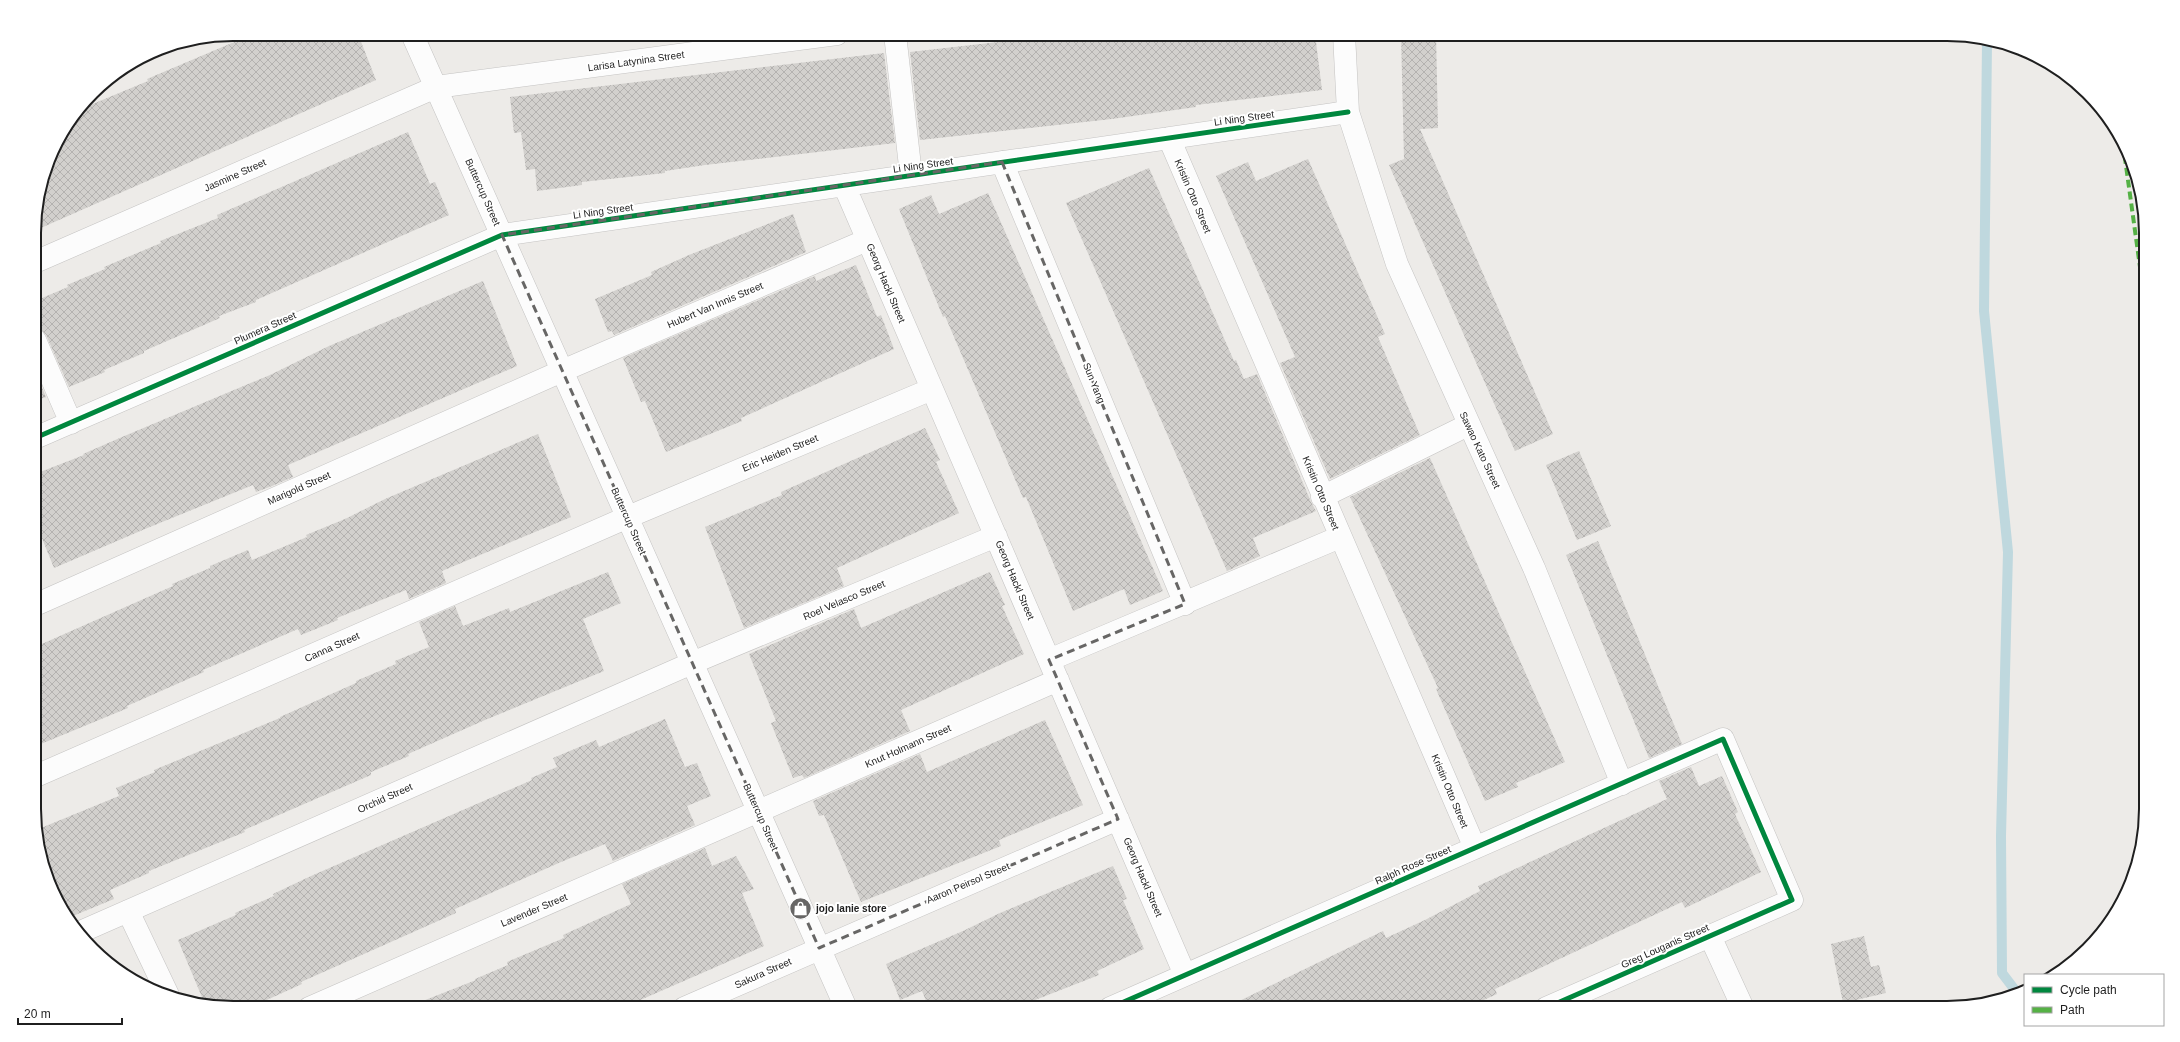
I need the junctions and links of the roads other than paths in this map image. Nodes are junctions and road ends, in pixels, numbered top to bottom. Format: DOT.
graph roads {
  1 [pos="415,41"];
  2 [pos="784,41"];
  3 [pos="896,41"];
  4 [pos="1344,41"];
  5 [pos="436,87"];
  6 [pos="1348,112"];
  7 [pos="1169,138"];
  8 [pos="1002,162"];
  9 [pos="911,175"];
  10 [pos="844,185"];
  11 [pos="502,235"];
  12 [pos="867,240"];
  13 [pos="41,259"];
  14 [pos="41,354"];
  15 [pos="562,371"];
  16 [pos="932,389"];
  17 [pos="71,423"];
  18 [pos="1468,425"];
  19 [pos="41,436"];
  20 [pos="1322,497"];
  21 [pos="628,518"];
  22 [pos="996,536"];
  23 [pos="1340,538"];
  24 [pos="41,602"];
  25 [pos="1185,604"];
  26 [pos="1049,660"];
  27 [pos="692,663"];
  28 [pos="1058,680"];
  29 [pos="41,771"];
  30 [pos="1622,784"];
  31 [pos="759,813"];
  32 [pos="1118,818"];
  33 [pos="1475,848"];
  34 [pos="1792,900"];
  35 [pos="128,911"];
  36 [pos="84,930"];
  37 [pos="1710,936"];
  38 [pos="819,948"];
  39 [pos="1185,975"];
  40 [pos="165,988"];
  41 [pos="325,1001"];
  42 [pos="700,1001"];
  43 [pos="843,1001"];
  44 [pos="1126,1001"];
  45 [pos="1561,1001"];
  46 [pos="1740,1001"];
  1 -- 5 [label="street, Buttercup Street"];
  2 -- 5 [label="street, Larisa Latynina Street"];
  3 -- 9 [label="street"];
  4 -- 6 [label="street, Sawao Kato Street"];
  5 -- 11 [label="street, Buttercup Street"];
  5 -- 13 [label="street, Jasmine Street"];
  6 -- 7 [label="street, Li Ning Street"];
  6 -- 18 [label="street, Sawao Kato Street"];
  7 -- 8 [label="street, Li Ning Street"];
  7 -- 20 [label="street, Kristin Otto Street"];
  8 -- 9 [label="street, Li Ning Street"];
  8 -- 25 [label="street, Sun Yang"];
  9 -- 10 [label="street, Li Ning Street"];
  10 -- 11 [label="street, Li Ning Street"];
  10 -- 12 [label="street, Georg Hackl Street"];
  11 -- 15 [label="street, Buttercup Street"];
  11 -- 17 [label="street, Plumera Street"];
  12 -- 15 [label="street, Hubert Van Innis Street"];
  12 -- 16 [label="street, Georg Hackl Street"];
  14 -- 17 [label="street"];
  15 -- 21 [label="street, Buttercup Street"];
  15 -- 24 [label="street, Marigold Street"];
  16 -- 21 [label="street, Eric Heiden Street"];
  16 -- 22 [label="street, Georg Hackl Street"];
  17 -- 19 [label="street, Plumera Street"];
  18 -- 20 [label="street"];
  18 -- 30 [label="street, Sawao Kato Street"];
  20 -- 23 [label="street, Kristin Otto Street"];
  21 -- 27 [label="street, Buttercup Street"];
  21 -- 29 [label="street, Canna Street"];
  22 -- 26 [label="street, Georg Hackl Street"];
  22 -- 27 [label="street, Roel Velasco Street"];
  23 -- 25 [label="street"];
  23 -- 33 [label="street, Kristin Otto Street"];
  25 -- 26 [label="street"];
  26 -- 28 [label="street, Georg Hackl Street"];
  27 -- 31 [label="street, Buttercup Street"];
  27 -- 35 [label="street, Orchid Street"];
  28 -- 31 [label="street, Knut Holmann Street"];
  28 -- 32 [label="street, Georg Hackl Street"];
  30 -- 33 [label="street, Ralph Rose Street"];
  30 -- 34 [label="street, Ralph Rose Street"];
  31 -- 38 [label="street, Buttercup Street"];
  31 -- 41 [label="street, Lavender Street"];
  32 -- 38 [label="street, Aaron Peirsol Street"];
  32 -- 39 [label="street, Georg Hackl Street"];
  33 -- 39 [label="street, Ralph Rose Street"];
  34 -- 37 [label="street, Greg Louganis Street"];
  35 -- 36 [label="street, Orchid Street"];
  35 -- 40 [label="street"];
  37 -- 45 [label="street, Greg Louganis Street"];
  37 -- 46 [label="street"];
  38 -- 42 [label="street, Sakura Street"];
  38 -- 43 [label="street, Buttercup Street"];
  39 -- 44 [label="street, Ralph Rose Street"];
}
